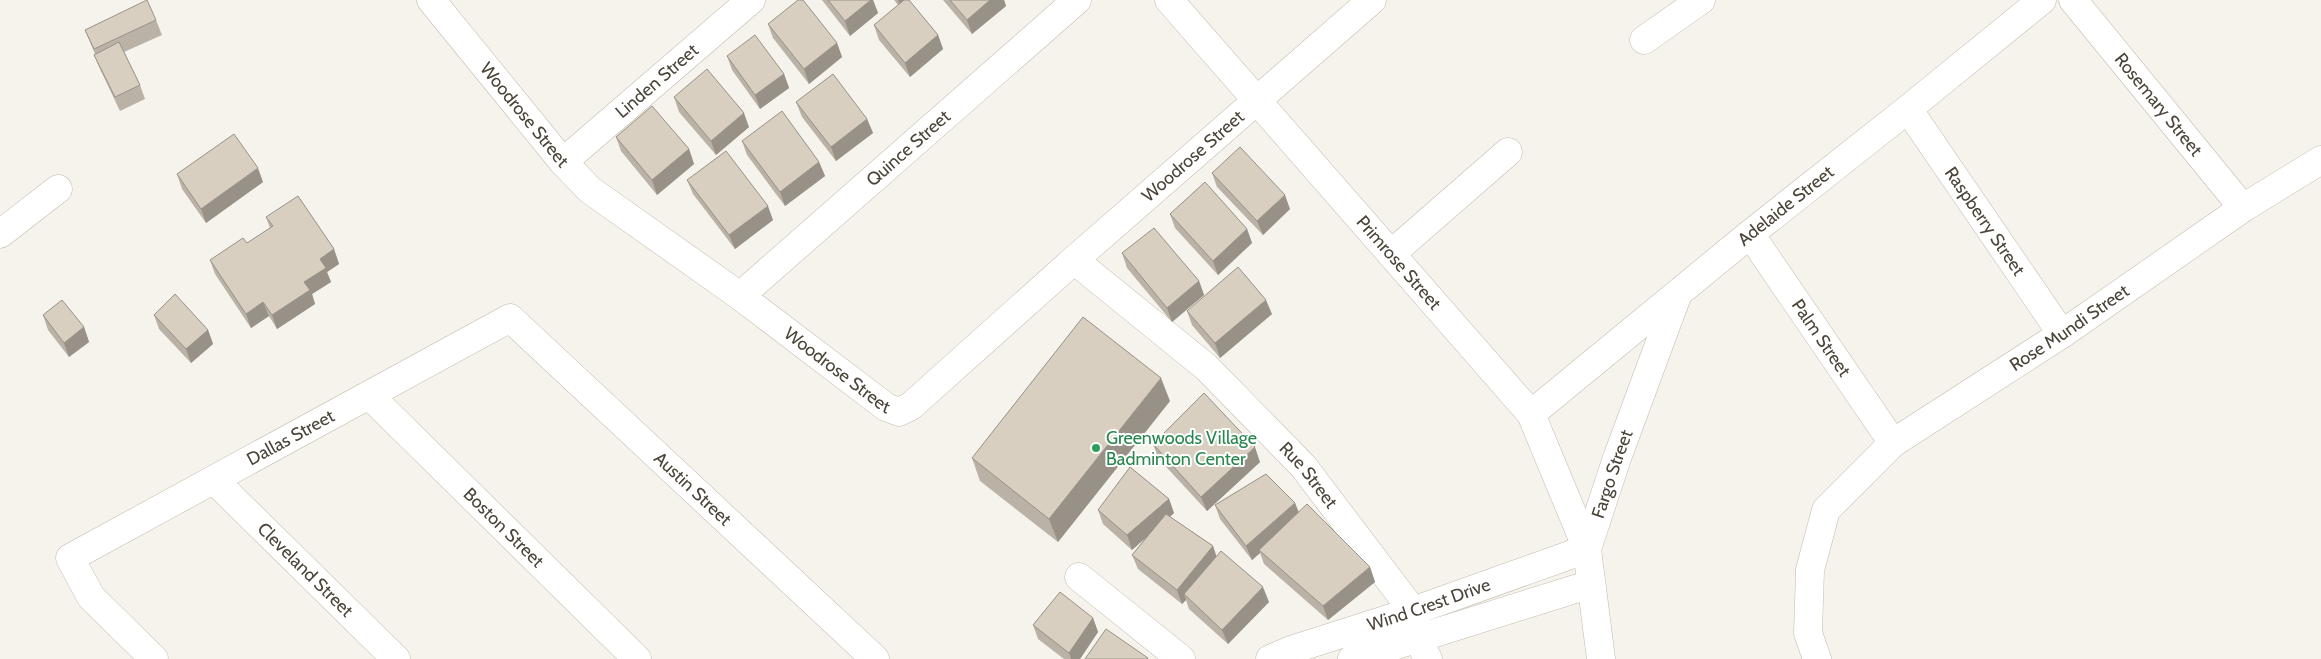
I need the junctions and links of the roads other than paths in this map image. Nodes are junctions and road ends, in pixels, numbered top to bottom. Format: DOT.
graph roads {
  1 [pos="752,0"];
  2 [pos="1077,0"];
  3 [pos="1169,0"];
  4 [pos="1372,0"];
  5 [pos="1700,0"];
  6 [pos="2042,0"];
  7 [pos="2073,0"];
  8 [pos="435,2"];
  9 [pos="1644,40"];
  10 [pos="1256,100"];
  11 [pos="1908,109"];
  12 [pos="1508,152"];
  13 [pos="2321,160"];
  14 [pos="563,162"];
  15 [pos="58,189"];
  16 [pos="2243,208"];
  17 [pos="0,234"];
  18 [pos="1750,234"];
  19 [pos="1391,254"];
  20 [pos="1074,260"];
  21 [pos="1678,295"];
  22 [pos="740,296"];
  23 [pos="510,318"];
  24 [pos="2062,334"];
  25 [pos="369,395"];
  26 [pos="1531,414"];
  27 [pos="1893,443"];
  28 [pos="214,480"];
  29 [pos="1587,549"];
  30 [pos="1079,577"];
  31 [pos="1590,584"];
  32 [pos="1413,611"];
  33 [pos="1424,648"];
  34 [pos="154,659"];
  35 [pos="396,659"];
  36 [pos="637,659"];
  37 [pos="875,659"];
  38 [pos="1181,659"];
  39 [pos="1270,659"];
  40 [pos="1352,659"];
  41 [pos="1601,659"];
  42 [pos="1817,659"];
  1 -- 14 [label="street, Linden Street"];
  2 -- 22 [label="street, Quince Street"];
  3 -- 10 [label="street, Primrose Street"];
  4 -- 10 [label="street, Woodrose Street"];
  5 -- 9 [label="street"];
  6 -- 11 [label="street, Adelaide Street"];
  7 -- 16 [label="street, Rosemary Street"];
  8 -- 14 [label="street, Woodrose Street"];
  10 -- 19 [label="street, Primrose Street"];
  10 -- 20 [label="street, Woodrose Street"];
  11 -- 18 [label="street, Adelaide Street"];
  11 -- 24 [label="street, Raspberry Street"];
  12 -- 19 [label="street"];
  13 -- 16 [label="street, Rose Mundi Street"];
  14 -- 22 [label="street, Woodrose Street"];
  15 -- 17 [label="street"];
  16 -- 24 [label="street, Rose Mundi Street"];
  18 -- 21 [label="street, Adelaide Street"];
  18 -- 27 [label="street, Palm Street"];
  19 -- 26 [label="street, Primrose Street"];
  20 -- 22 [label="street, Woodrose Street"];
  20 -- 32 [label="street, Rue Street"];
  21 -- 26 [label="street, Adelaide Street"];
  21 -- 29 [label="street, Fargo Street"];
  23 -- 25 [label="street, Dallas Street"];
  23 -- 37 [label="street, Austin Street"];
  24 -- 27 [label="street, Rose Mundi Street"];
  25 -- 28 [label="street, Dallas Street"];
  25 -- 36 [label="street, Boston Street"];
  26 -- 29 [label="street, Primrose Street"];
  27 -- 42 [label="street, Rose Mundi Street"];
  28 -- 34 [label="street, Dallas Street"];
  28 -- 35 [label="street, Cleveland Street"];
  29 -- 31 [label="street, Fargo Street"];
  29 -- 32 [label="street, Wind Crest Drive"];
  30 -- 38 [label="street"];
  31 -- 33 [label="street, Wind Crest Drive"];
  31 -- 41 [label="street, Fargo Street"];
  32 -- 33 [label="street, Rue Street"];
  32 -- 39 [label="street, Wind Crest Drive"];
  33 -- 40 [label="street, Wind Crest Drive"];
}
